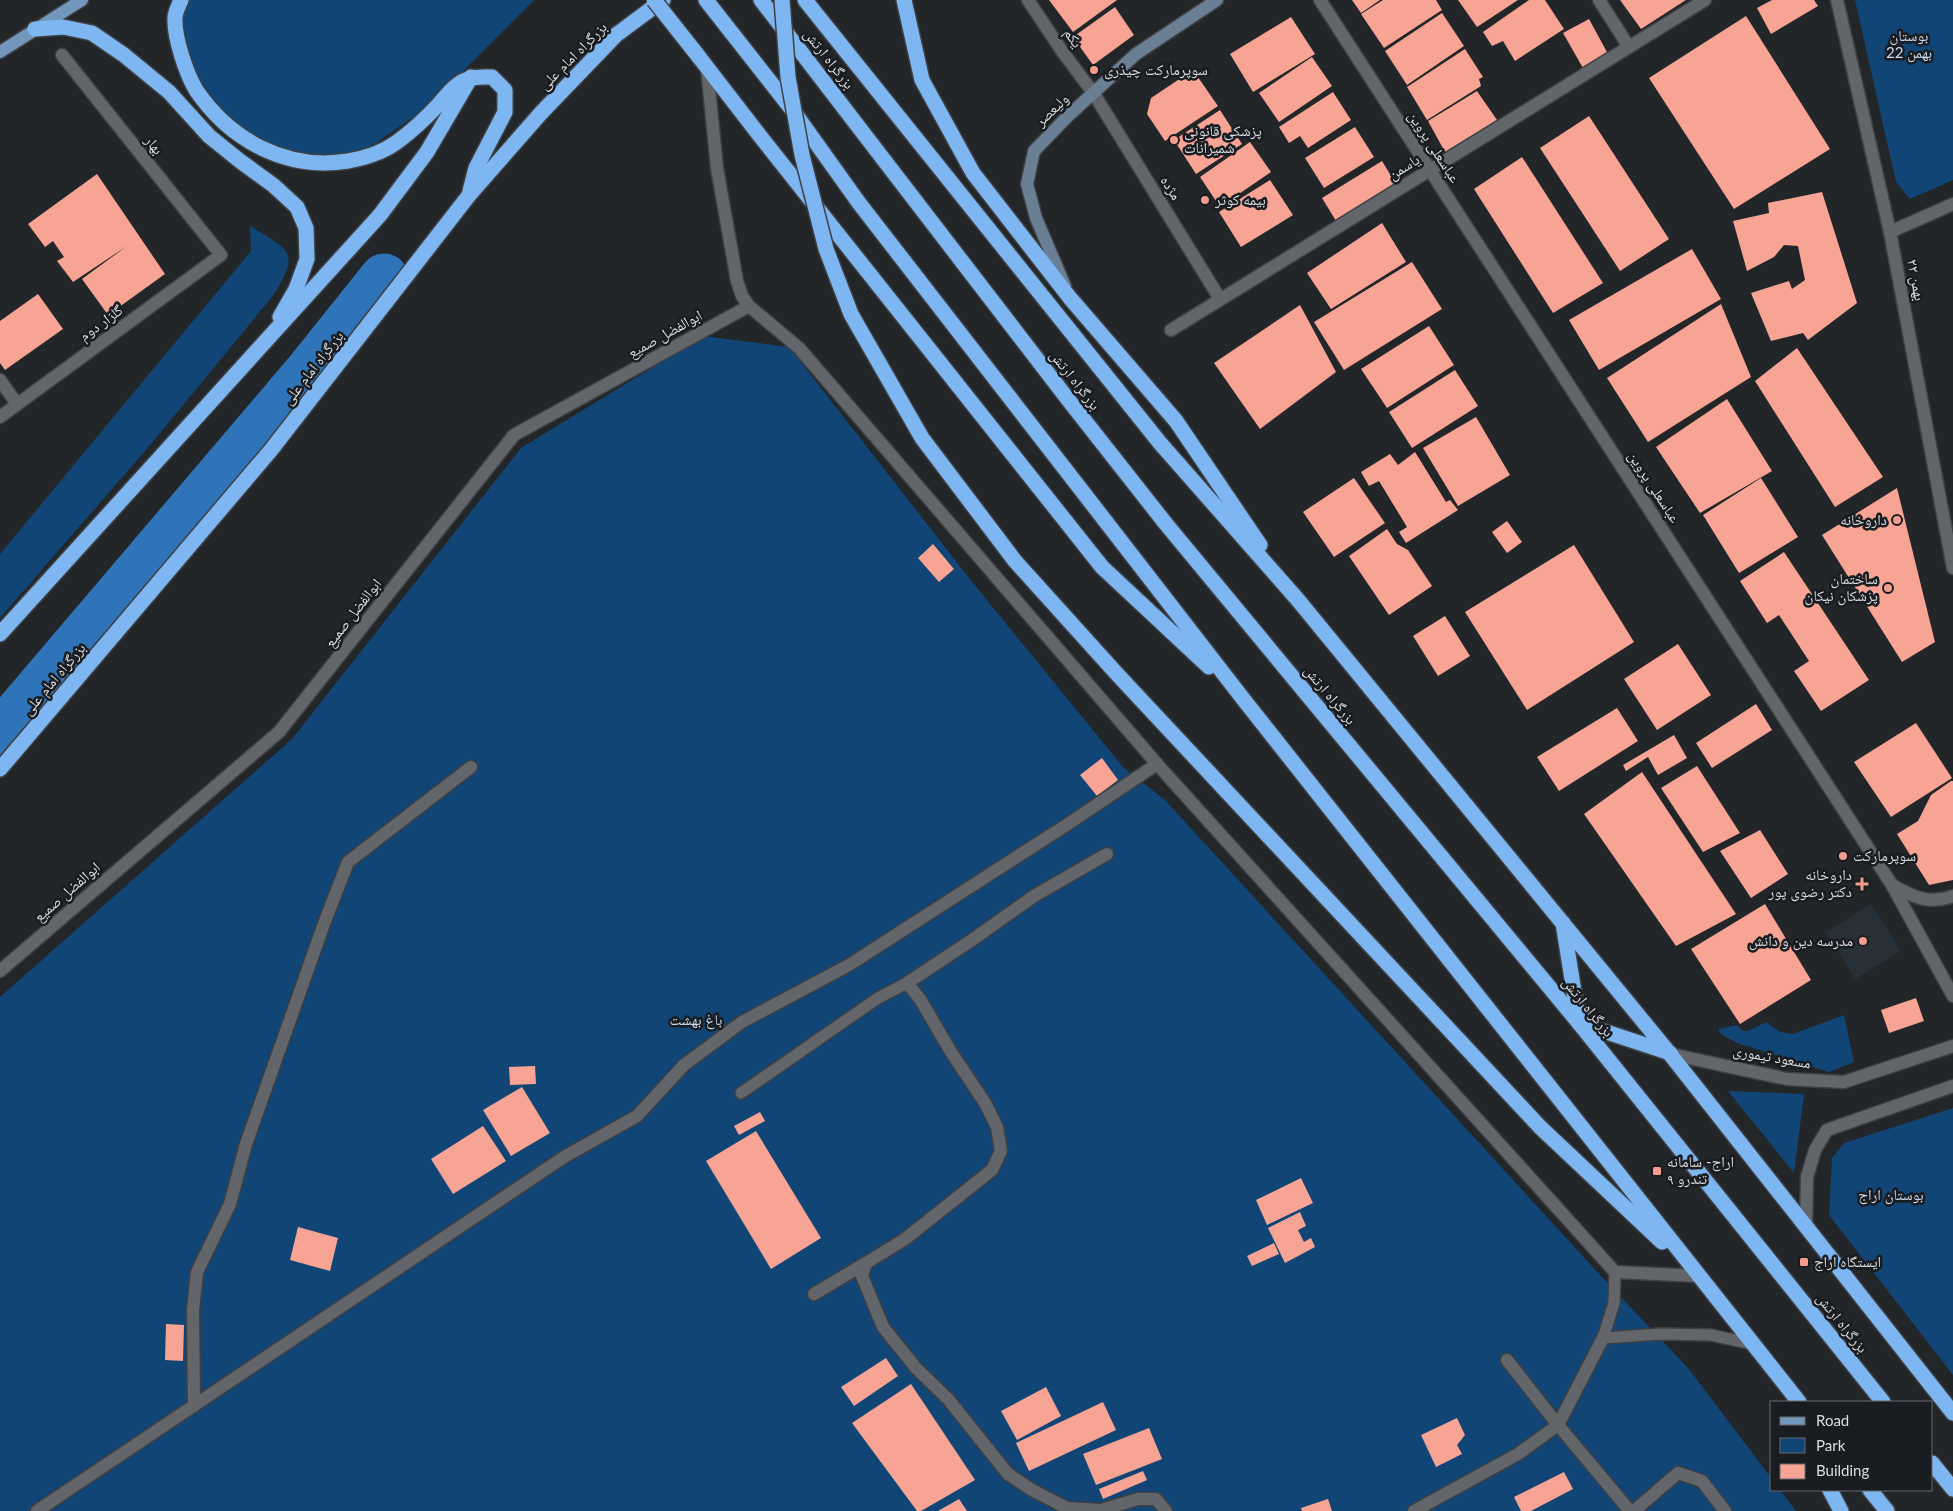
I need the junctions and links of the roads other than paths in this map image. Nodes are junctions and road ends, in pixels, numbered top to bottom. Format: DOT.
graph roads {
  1 [pos="82,0"];
  2 [pos="181,0"];
  3 [pos="654,0"];
  4 [pos="664,0"];
  5 [pos="706,0"];
  6 [pos="761,0"];
  7 [pos="782,0"];
  8 [pos="805,0"];
  9 [pos="904,0"];
  10 [pos="1028,0"];
  11 [pos="1217,0"];
  12 [pos="1320,0"];
  13 [pos="1599,0"];
  14 [pos="1706,0"];
  15 [pos="1837,0"];
  16 [pos="35,29"];
  17 [pos="1629,47"];
  18 [pos="0,52"];
  19 [pos="62,54"];
  20 [pos="703,62"];
  21 [pos="471,77"];
  22 [pos="1094,94"];
  23 [pos="1430,170"];
  24 [pos="470,194"];
  25 [pos="1953,204"];
  26 [pos="1890,232"];
  27 [pos="221,255"];
  28 [pos="1070,298"];
  29 [pos="1220,299"];
  30 [pos="749,306"];
  31 [pos="1170,330"];
  32 [pos="266,342"];
  33 [pos="0,380"];
  34 [pos="17,404"];
  35 [pos="0,417"];
  36 [pos="1953,568"];
  37 [pos="1298,600"];
  38 [pos="0,634"];
  39 [pos="1244,700"];
  40 [pos="1157,764"];
  41 [pos="471,767"];
  42 [pos="0,769"];
  43 [pos="1107,854"];
  44 [pos="1892,885"];
  45 [pos="1953,896"];
  46 [pos="1563,922"];
  47 [pos="0,971"];
  48 [pos="907,983"];
  49 [pos="1953,996"];
  50 [pos="1579,1023"];
  51 [pos="1953,1046"];
  52 [pos="1670,1054"];
  53 [pos="1953,1086"];
  54 [pos="741,1093"];
  55 [pos="1806,1227"];
  56 [pos="866,1263"];
  57 [pos="1615,1272"];
  58 [pos="1699,1276"];
  59 [pos="814,1294"];
  60 [pos="1602,1338"];
  61 [pos="1753,1344"];
  62 [pos="1507,1360"];
  63 [pos="1772,1369"];
  64 [pos="1788,1401"];
  65 [pos="1798,1401"];
  66 [pos="1882,1401"];
  67 [pos="194,1406"];
  68 [pos="1953,1413"];
  69 [pos="1558,1425"];
  70 [pos="1933,1464"];
  71 [pos="1953,1489"];
  72 [pos="1831,1491"];
  73 [pos="1871,1491"];
  74 [pos="37,1511"];
  75 [pos="1166,1511"];
  76 [pos="1414,1511"];
  77 [pos="1630,1511"];
  78 [pos="1634,1511"];
  79 [pos="1724,1511"];
  80 [pos="1841,1511"];
  81 [pos="1887,1511"];
  1 -- 16 [label="main road"];
  2 -- 21 [label="highway"];
  3 -- 20 [label="highway, bridge"];
  4 -- 24 [label="highway, بزرگراه امام علی"];
  5 -- 39 [label="highway"];
  6 -- 50 [label="highway, بزرگراه ارتش"];
  7 -- 58 [label="highway, bridge"];
  8 -- 37 [label="highway"];
  9 -- 28 [label="highway"];
  10 -- 22 [label="street, یکم"];
  11 -- 22 [label="main road, ولیعصر"];
  12 -- 23 [label="street, عباسعلی پروین"];
  13 -- 17 [label="street"];
  14 -- 17 [label="street, یاسمن"];
  15 -- 26 [label="street, ۲۲ بهمن"];
  16 -- 18 [label="main road"];
  16 -- 32 [label="highway"];
  17 -- 23 [label="street, یاسمن"];
  19 -- 27 [label="street, بهار"];
  20 -- 30 [label="street"];
  20 -- 39 [label="highway"];
  21 -- 24 [label="highway"];
  21 -- 32 [label="highway"];
  22 -- 28 [label="main road, ولیعصر"];
  22 -- 29 [label="street, مژده"];
  23 -- 29 [label="street, یاسمن"];
  23 -- 44 [label="street, عباسعلی پروین"];
  24 -- 42 [label="highway, بزرگراه امام علی"];
  25 -- 26 [label="street"];
  26 -- 36 [label="street, ۲۲ بهمن"];
  27 -- 34 [label="street, گلزار دوم"];
  28 -- 37 [label="highway"];
  29 -- 31 [label="street, یاسمن"];
  30 -- 40 [label="street"];
  30 -- 47 [label="street, ابوالفضل صمیع"];
  32 -- 38 [label="highway"];
  33 -- 34 [label="street"];
  34 -- 35 [label="street, گلزار دوم"];
  37 -- 46 [label="highway"];
  39 -- 58 [label="highway"];
  40 -- 57 [label="street"];
  40 -- 67 [label="street"];
  41 -- 67 [label="street"];
  43 -- 48 [label="street"];
  44 -- 45 [label="street"];
  44 -- 49 [label="street, عباسعلی پروین"];
  46 -- 50 [label="highway"];
  46 -- 52 [label="highway"];
  48 -- 54 [label="lane"];
  48 -- 56 [label="street"];
  50 -- 52 [label="highway"];
  50 -- 66 [label="highway, بزرگراه ارتش"];
  51 -- 52 [label="street, مسعود تیموری"];
  52 -- 55 [label="highway"];
  53 -- 55 [label="street"];
  55 -- 68 [label="highway"];
  56 -- 59 [label="street"];
  56 -- 75 [label="street"];
  57 -- 58 [label="street"];
  57 -- 60 [label="lane"];
  58 -- 61 [label="highway"];
  60 -- 61 [label="lane"];
  60 -- 69 [label="street"];
  61 -- 63 [label="highway"];
  62 -- 69 [label="street"];
  63 -- 64 [label="highway"];
  63 -- 65 [label="highway"];
  67 -- 74 [label="street"];
  69 -- 76 [label="street"];
  69 -- 77 [label="street"];
  70 -- 71 [label="highway"];
  72 -- 80 [label="highway"];
  73 -- 81 [label="highway"];
  78 -- 79 [label="street"];
}
